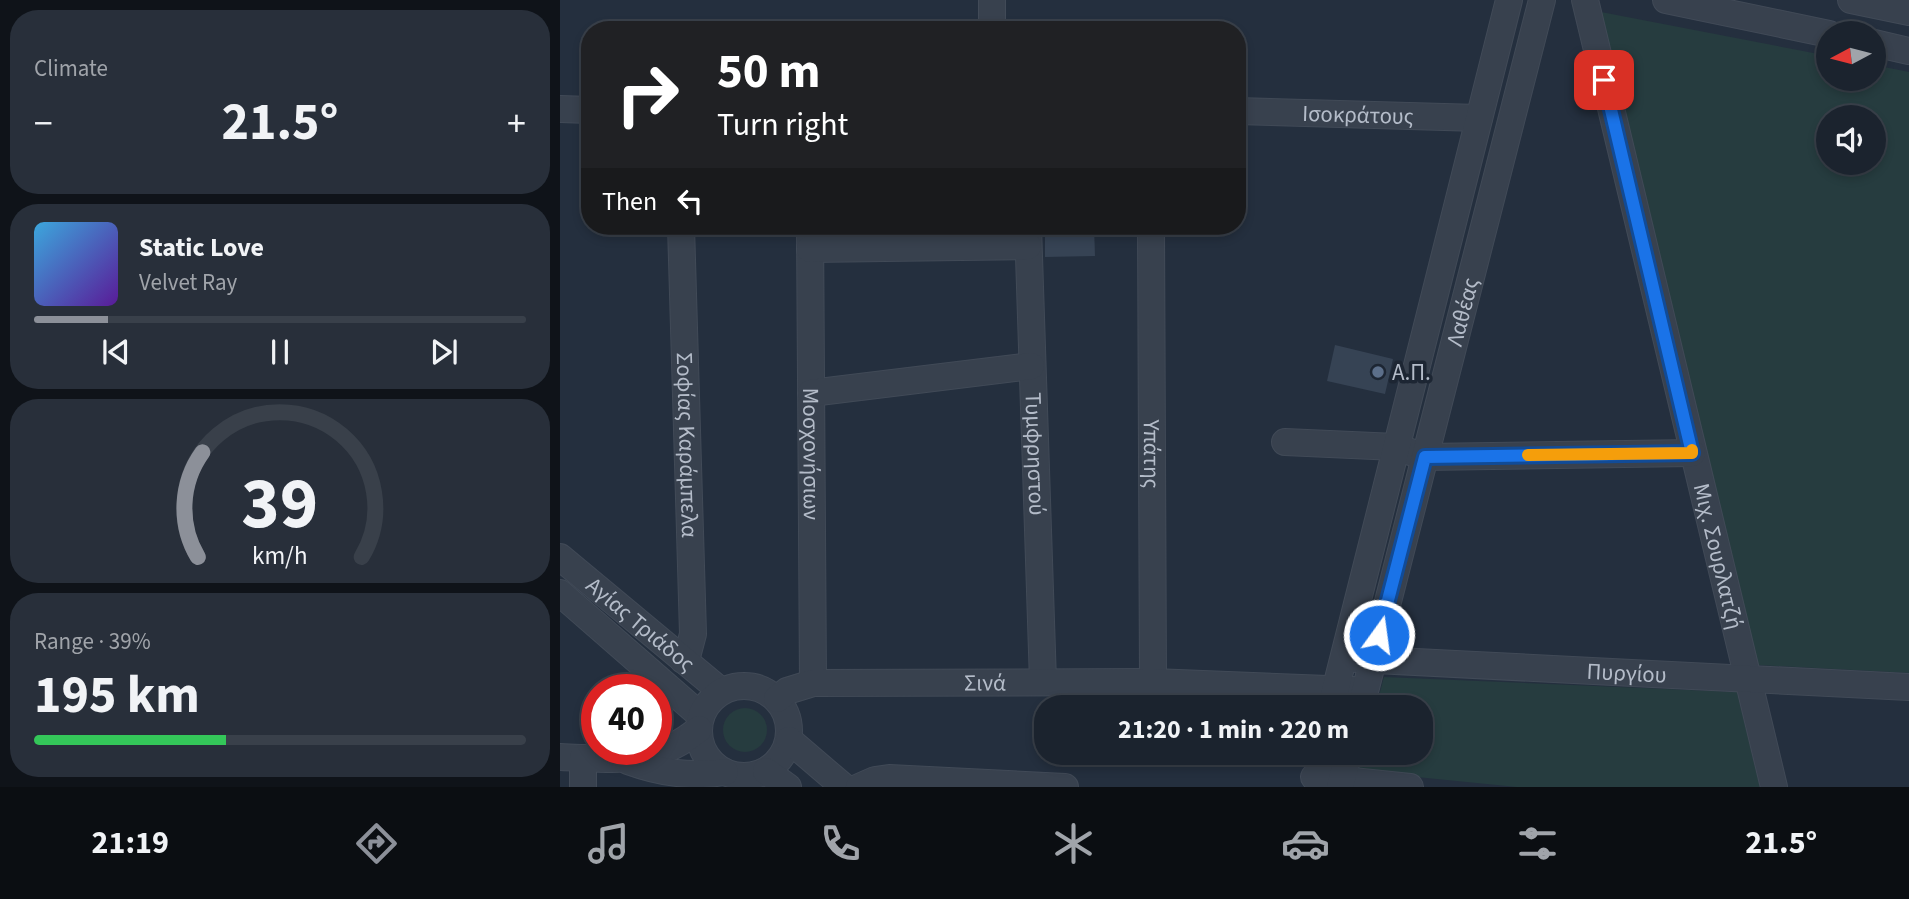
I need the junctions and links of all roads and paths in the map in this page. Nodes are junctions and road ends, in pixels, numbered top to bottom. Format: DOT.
graph roads {
  1 [pos="992,0"];
  2 [pos="1509,0"];
  3 [pos="1542,0"];
  4 [pos="1585,0"];
  5 [pos="1666,0"];
  6 [pos="1851,0"];
  7 [pos="1909,12"];
  8 [pos="992,21"];
  9 [pos="1816,31"];
  10 [pos="1886,46"];
  11 [pos="1909,51"];
  12 [pos="560,109"];
  13 [pos="581,110"];
  14 [pos="1246,111"];
  15 [pos="1479,118"];
  16 [pos="681,235"];
  17 [pos="1151,235"];
  18 [pos="1028,236"];
  19 [pos="810,238"];
  20 [pos="1031,366"];
  21 [pos="811,393"];
  22 [pos="1285,442"];
  23 [pos="1396,447"];
  24 [pos="1692,453"];
  25 [pos="1425,457"];
  26 [pos="560,557"];
  27 [pos="560,593"];
  28 [pos="1343,659"];
  29 [pos="683,660"];
  30 [pos="1373,661"];
  31 [pos="1747,680"];
  32 [pos="1153,681"];
  33 [pos="1043,682"];
  34 [pos="813,683"];
  35 [pos="1909,687"];
  36 [pos="721,691"];
  37 [pos="1302,695"];
  38 [pos="1335,695"];
  39 [pos="1364,695"];
  40 [pos="777,699"];
  41 [pos="700,722"];
  42 [pos="789,740"];
  43 [pos="672,748"];
  44 [pos="571,757"];
  45 [pos="642,765"];
  46 [pos="1346,765"];
  47 [pos="766,771"];
  48 [pos="725,772"];
  49 [pos="1315,772"];
  50 [pos="1341,783"];
  51 [pos="583,787"];
  52 [pos="788,787"];
  53 [pos="844,787"];
  54 [pos="859,787"];
  55 [pos="1065,787"];
  56 [pos="1410,787"];
  57 [pos="1774,787"];
  1 -- 8 [label="street"];
  2 -- 15 [label="street, Λαθέας"];
  3 -- 25 [label="street, Λαθέας"];
  4 -- 24 [label="street, Μιχ. Σουρλατζή"];
  5 -- 9 [label="street"];
  6 -- 7 [label="street"];
  10 -- 11 [label="street"];
  12 -- 13 [label="street"];
  14 -- 15 [label="street, Ισοκράτους"];
  15 -- 23 [label="street, Λαθέας"];
  16 -- 29 [label="street, Σοφίας Καράμπελα"];
  17 -- 32 [label="street, Υπάτης"];
  18 -- 19 [label="street"];
  18 -- 20 [label="street, Τυμφρηστού"];
  19 -- 21 [label="street, Μοσχονήσιων"];
  20 -- 21 [label="street"];
  20 -- 33 [label="street, Τυμφρηστού"];
  21 -- 34 [label="street, Μοσχονήσιων"];
  22 -- 23 [label="street"];
  23 -- 25 [label="street"];
  23 -- 28 [label="street, Λαθέας"];
  24 -- 25 [label="street"];
  24 -- 31 [label="street, Μιχ. Σουρλατζή"];
  25 -- 30 [label="street, Λαθέας"];
  26 -- 29 [label="street, Αγίας Τριάδος"];
  27 -- 41 [label="street, Αγίας Τριάδος"];
  28 -- 30 [label="street, Πυργίου"];
  28 -- 38 [label="street, Λαθέας"];
  29 -- 36 [label="street, Αγίας Τριάδος"];
  30 -- 31 [label="street, Πυργίου"];
  30 -- 39 [label="street, Λαθέας"];
  31 -- 35 [label="street, Πυργίου"];
  31 -- 57 [label="street, Μιχ. Σουρλατζή"];
  32 -- 33 [label="street, Σινά"];
  32 -- 37 [label="street, Σινά"];
  33 -- 34 [label="street, Σινά"];
  34 -- 40 [label="street, Σινά"];
  36 -- 40 [label="street"];
  36 -- 41 [label="street"];
  40 -- 42 [label="street"];
  41 -- 43 [label="street"];
  41 -- 48 [label="street, Αγίας Τριάδος"];
  42 -- 47 [label="street"];
  42 -- 53 [label="street"];
  44 -- 51 [label="street"];
  45 -- 48 [label="street"];
  46 -- 50 [label="street"];
  47 -- 48 [label="street"];
  47 -- 52 [label="street"];
  49 -- 50 [label="street"];
  50 -- 56 [label="street"];
  54 -- 55 [label="street"];
}
